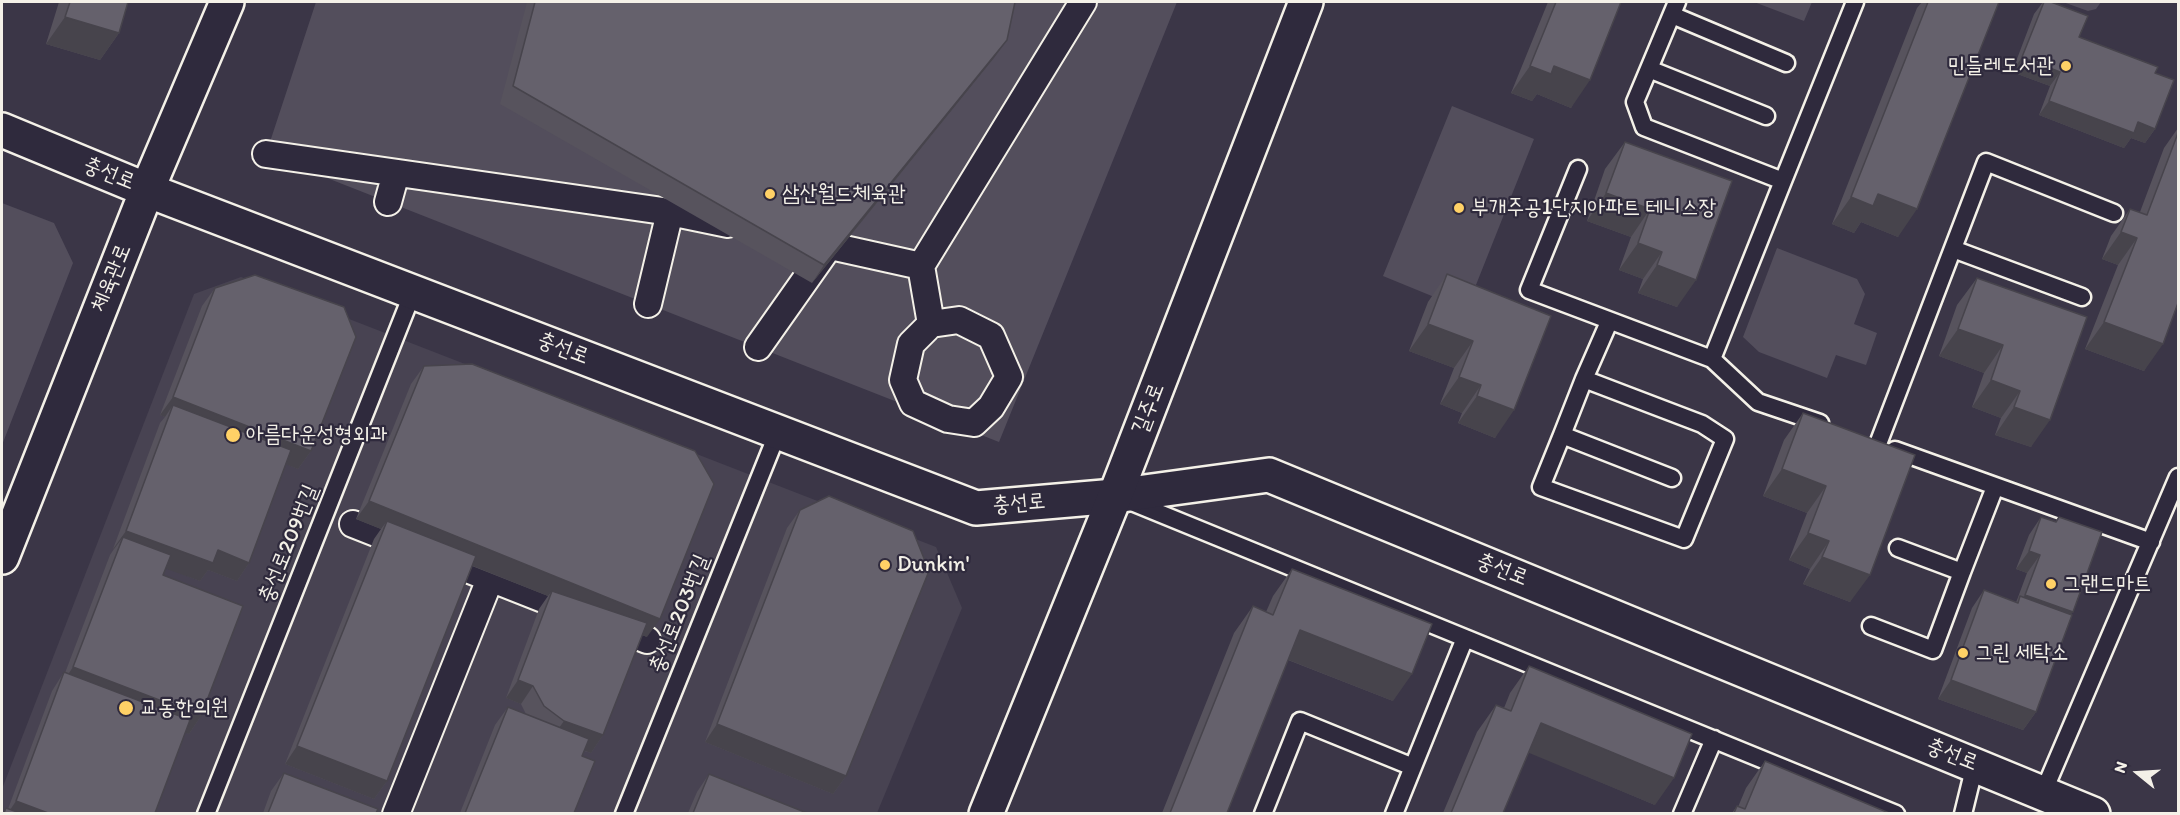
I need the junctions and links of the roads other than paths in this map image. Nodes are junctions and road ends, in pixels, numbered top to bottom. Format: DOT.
graph roads {
  1 [pos="228,2"];
  2 [pos="1083,2"];
  3 [pos="1306,2"];
  4 [pos="1856,2"];
  5 [pos="1675,8"];
  6 [pos="1786,63"];
  7 [pos="1648,69"];
  8 [pos="1766,116"];
  9 [pos="2,130"];
  10 [pos="266,154"];
  11 [pos="1578,169"];
  12 [pos="396,173"];
  13 [pos="1783,181"];
  14 [pos="147,190"];
  15 [pos="388,202"];
  16 [pos="670,212"];
  17 [pos="2115,213"];
  18 [pos="750,228"];
  19 [pos="784,236"];
  20 [pos="830,246"];
  21 [pos="1953,249"];
  22 [pos="921,267"];
  23 [pos="413,292"];
  24 [pos="2082,297"];
  25 [pos="648,304"];
  26 [pos="1609,322"];
  27 [pos="931,324"];
  28 [pos="758,347"];
  29 [pos="1712,359"];
  30 [pos="1584,379"];
  31 [pos="1834,428"];
  32 [pos="778,432"];
  33 [pos="1562,435"];
  34 [pos="2178,477"];
  35 [pos="1672,478"];
  36 [pos="1995,486"];
  37 [pos="1115,496"];
  38 [pos="353,524"];
  39 [pos="2151,542"];
  40 [pos="1898,548"];
  41 [pos="2,557"];
  42 [pos="1962,572"];
  43 [pos="489,579"];
  44 [pos="1871,626"];
  45 [pos="1466,638"];
  46 [pos="647,640"];
  47 [pos="1713,739"];
  48 [pos="1975,765"];
  49 [pos="1413,767"];
  50 [pos="2043,793"];
  51 [pos="206,813"];
  52 [pos="396,813"];
  53 [pos="624,813"];
  54 [pos="986,813"];
  55 [pos="1263,813"];
  56 [pos="1394,813"];
  57 [pos="1682,813"];
  58 [pos="1896,813"];
  59 [pos="1963,813"];
  60 [pos="2093,813"];
  1 -- 14 [label="street, 체육관로"];
  2 -- 22 [label="street"];
  3 -- 37 [label="street, 길주로"];
  4 -- 13 [label="lane"];
  5 -- 6 [label="lane"];
  5 -- 7 [label="lane"];
  7 -- 8 [label="lane"];
  7 -- 13 [label="lane"];
  9 -- 14 [label="street, 충선로"];
  10 -- 12 [label="street"];
  11 -- 26 [label="lane"];
  12 -- 15 [label="street"];
  12 -- 16 [label="street"];
  13 -- 29 [label="lane"];
  14 -- 23 [label="street, 충선로"];
  14 -- 41 [label="street, 체육관로"];
  16 -- 18 [label="street"];
  16 -- 25 [label="street"];
  17 -- 21 [label="lane"];
  19 -- 20 [label="street"];
  20 -- 22 [label="street"];
  20 -- 28 [label="street"];
  21 -- 24 [label="lane"];
  21 -- 36 [label="lane"];
  22 -- 27 [label="street"];
  23 -- 32 [label="street, 충선로"];
  23 -- 51 [label="lane, 충선로209번길"];
  26 -- 29 [label="lane"];
  26 -- 30 [label="lane"];
  27 -- 27 [label="street"];
  29 -- 31 [label="lane"];
  30 -- 33 [label="lane"];
  30 -- 33 [label="lane"];
  32 -- 37 [label="street, 충선로"];
  32 -- 53 [label="lane, 충선로203번길"];
  33 -- 35 [label="lane"];
  34 -- 39 [label="lane"];
  36 -- 39 [label="lane"];
  36 -- 42 [label="lane"];
  37 -- 45 [label="lane"];
  37 -- 48 [label="street, 충선로"];
  37 -- 54 [label="street, 길주로"];
  38 -- 43 [label="street"];
  39 -- 50 [label="lane"];
  40 -- 42 [label="lane"];
  42 -- 44 [label="lane"];
  43 -- 46 [label="street"];
  43 -- 52 [label="street"];
  45 -- 47 [label="lane"];
  45 -- 49 [label="lane"];
  47 -- 57 [label="lane"];
  47 -- 58 [label="lane"];
  48 -- 50 [label="street, 충선로"];
  48 -- 59 [label="lane"];
  49 -- 55 [label="lane"];
  49 -- 56 [label="lane"];
  50 -- 60 [label="street, 충선로"];
}
